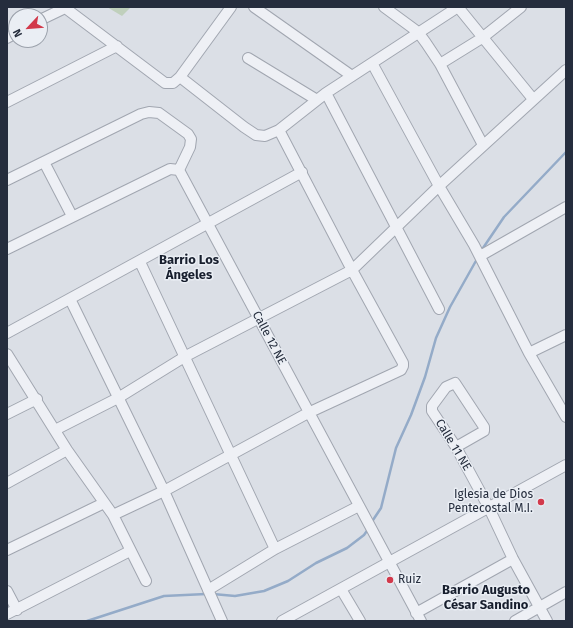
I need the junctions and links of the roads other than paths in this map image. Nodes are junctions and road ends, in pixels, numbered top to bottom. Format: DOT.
graph roads {
  1 [pos="64,7"];
  2 [pos="231,7"];
  3 [pos="254,7"];
  4 [pos="384,7"];
  5 [pos="458,7"];
  6 [pos="521,7"];
  7 [pos="48,16"];
  8 [pos="418,32"];
  9 [pos="482,38"];
  10 [pos="116,46"];
  11 [pos="248,58"];
  12 [pos="372,63"];
  13 [pos="440,64"];
  14 [pos="566,70"];
  15 [pos="352,76"];
  16 [pos="180,77"];
  17 [pos="326,93"];
  18 [pos="533,99"];
  19 [pos="317,100"];
  20 [pos="7,102"];
  21 [pos="279,130"];
  22 [pos="483,145"];
  23 [pos="44,162"];
  24 [pos="179,170"];
  25 [pos="302,172"];
  26 [pos="7,180"];
  27 [pos="439,186"];
  28 [pos="566,206"];
  29 [pos="72,216"];
  30 [pos="208,225"];
  31 [pos="396,228"];
  32 [pos="7,249"];
  33 [pos="482,260"];
  34 [pos="140,262"];
  35 [pos="352,270"];
  36 [pos="70,299"];
  37 [pos="439,309"];
  38 [pos="259,319"];
  39 [pos="7,333"];
  40 [pos="566,335"];
  41 [pos="529,353"];
  42 [pos="7,354"];
  43 [pos="186,356"];
  44 [pos="118,398"];
  45 [pos="36,399"];
  46 [pos="308,413"];
  47 [pos="7,414"];
  48 [pos="566,417"];
  49 [pos="55,430"];
  50 [pos="456,447"];
  51 [pos="67,450"];
  52 [pos="232,455"];
  53 [pos="566,465"];
  54 [pos="7,483"];
  55 [pos="164,491"];
  56 [pos="104,503"];
  57 [pos="489,508"];
  58 [pos="361,510"];
  59 [pos="113,515"];
  60 [pos="276,549"];
  61 [pos="7,550"];
  62 [pos="130,552"];
  63 [pos="513,559"];
  64 [pos="388,562"];
  65 [pos="146,581"];
  66 [pos="341,589"];
  67 [pos="7,591"];
  68 [pos="209,591"];
  69 [pos="566,592"];
  70 [pos="540,607"];
  71 [pos="17,610"];
  72 [pos="7,614"];
  73 [pos="418,617"];
  74 [pos="294,619"];
  75 [pos="222,621"];
  76 [pos="282,621"];
  77 [pos="360,621"];
  78 [pos="515,621"];
  79 [pos="547,621"];
  1 -- 7 [label="street"];
  1 -- 10 [label="street"];
  2 -- 16 [label="street"];
  3 -- 15 [label="street"];
  4 -- 8 [label="street"];
  5 -- 8 [label="street"];
  5 -- 9 [label="street"];
  6 -- 9 [label="street"];
  8 -- 12 [label="street"];
  8 -- 13 [label="street"];
  9 -- 13 [label="street"];
  9 -- 18 [label="street"];
  10 -- 16 [label="street"];
  10 -- 20 [label="street"];
  11 -- 19 [label="street"];
  12 -- 15 [label="street"];
  12 -- 27 [label="street"];
  13 -- 22 [label="street"];
  14 -- 18 [label="street"];
  15 -- 17 [label="street"];
  16 -- 21 [label="street"];
  17 -- 19 [label="street"];
  17 -- 31 [label="street"];
  18 -- 22 [label="street"];
  19 -- 21 [label="street"];
  21 -- 25 [label="street"];
  22 -- 27 [label="street"];
  23 -- 24 [label="street"];
  23 -- 26 [label="street"];
  23 -- 29 [label="street"];
  24 -- 29 [label="street"];
  24 -- 30 [label="street, Calle 12 NE"];
  25 -- 30 [label="street"];
  25 -- 35 [label="street"];
  27 -- 31 [label="street"];
  27 -- 33 [label="street"];
  28 -- 33 [label="street"];
  29 -- 32 [label="street"];
  30 -- 34 [label="street"];
  30 -- 38 [label="street, Calle 12 NE"];
  31 -- 35 [label="street"];
  31 -- 37 [label="street"];
  33 -- 41 [label="street"];
  34 -- 36 [label="street"];
  34 -- 43 [label="street"];
  35 -- 38 [label="street"];
  35 -- 46 [label="street"];
  36 -- 39 [label="street"];
  36 -- 44 [label="street"];
  38 -- 43 [label="street"];
  38 -- 46 [label="street, Calle 12 NE"];
  40 -- 41 [label="street"];
  41 -- 48 [label="street"];
  42 -- 45 [label="street"];
  43 -- 44 [label="street"];
  43 -- 52 [label="street"];
  44 -- 49 [label="street"];
  44 -- 55 [label="street"];
  45 -- 47 [label="street"];
  45 -- 49 [label="street"];
  46 -- 52 [label="street"];
  46 -- 58 [label="street, Calle 12 NE"];
  49 -- 51 [label="street"];
  50 -- 50 [label="street, Calle 11 NE"];
  50 -- 57 [label="street, Calle 11 NE"];
  51 -- 54 [label="street"];
  51 -- 56 [label="street"];
  52 -- 55 [label="street"];
  52 -- 60 [label="street"];
  53 -- 57 [label="street"];
  55 -- 59 [label="street"];
  55 -- 68 [label="street"];
  56 -- 59 [label="street"];
  56 -- 61 [label="street"];
  57 -- 63 [label="street, Calle 11 NE"];
  57 -- 64 [label="street"];
  58 -- 60 [label="street"];
  58 -- 64 [label="street, Calle 12 NE"];
  59 -- 62 [label="street"];
  60 -- 68 [label="street"];
  62 -- 65 [label="street"];
  62 -- 71 [label="street"];
  63 -- 70 [label="street, Calle 11 NE"];
  63 -- 73 [label="street"];
  64 -- 66 [label="street"];
  64 -- 73 [label="street, Calle 12 NE"];
  66 -- 74 [label="street"];
  66 -- 77 [label="street"];
  67 -- 71 [label="street"];
  68 -- 75 [label="street"];
  69 -- 70 [label="street"];
  70 -- 78 [label="street"];
  70 -- 79 [label="street, Calle 11 NE"];
  71 -- 72 [label="street"];
  74 -- 76 [label="street"];
}
